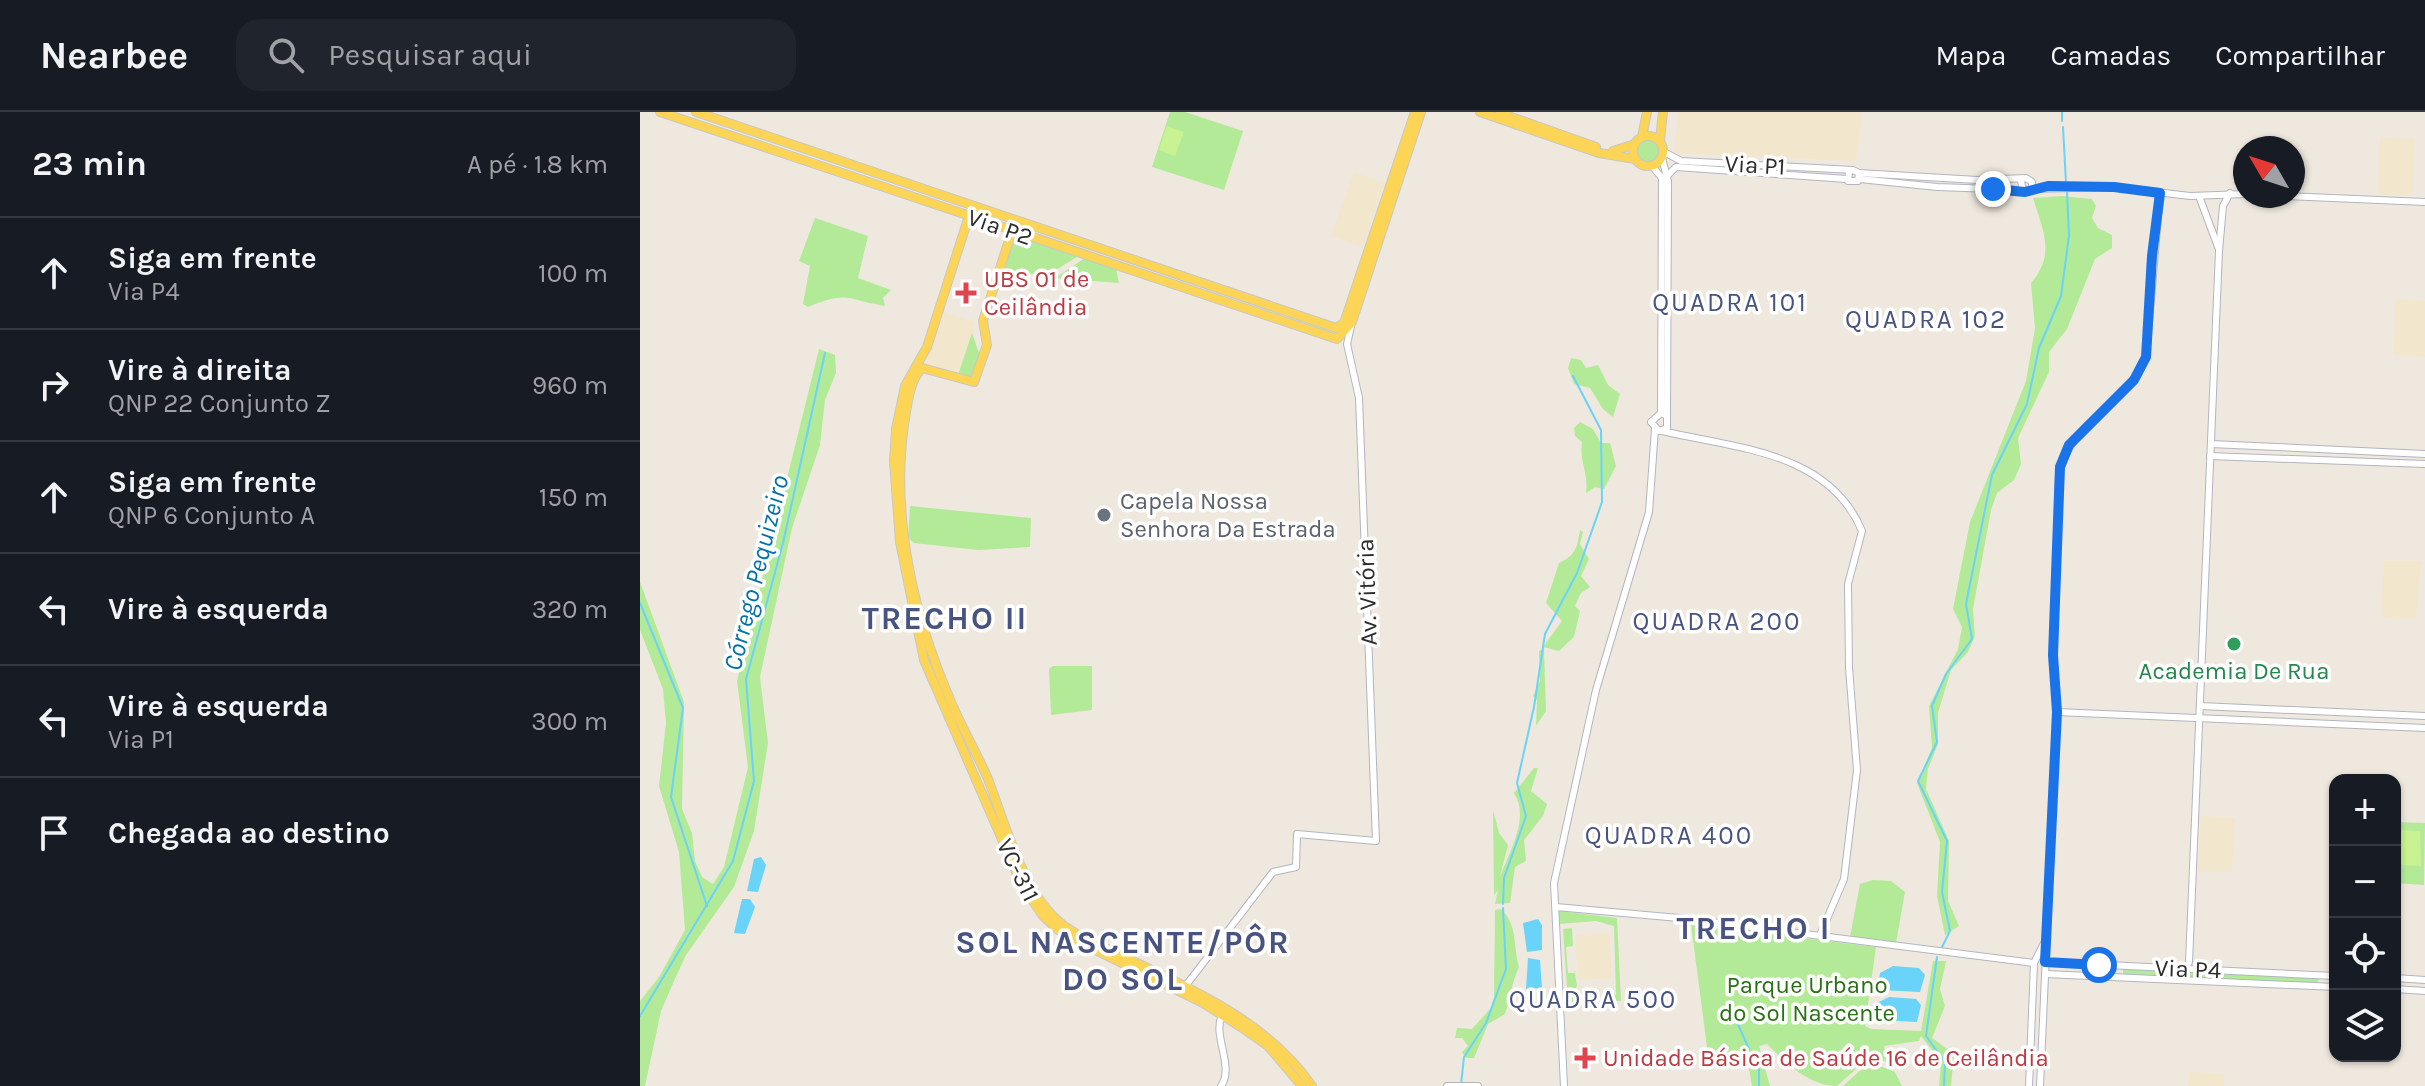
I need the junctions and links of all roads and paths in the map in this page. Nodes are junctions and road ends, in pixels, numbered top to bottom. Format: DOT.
graph roads {
  1 [pos="660,112"];
  2 [pos="696,112"];
  3 [pos="1418,112"];
  4 [pos="1480,112"];
  5 [pos="1496,112"];
  6 [pos="1647,112"];
  7 [pos="1663,112"];
  8 [pos="755,132"];
  9 [pos="1660,140"];
  10 [pos="1638,141"];
  11 [pos="751,143"];
  12 [pos="1663,155"];
  13 [pos="1635,159"];
  14 [pos="1652,166"];
  15 [pos="1712,166"];
  16 [pos="1848,175"];
  17 [pos="1667,176"];
  18 [pos="1859,176"];
  19 [pos="2021,181"];
  20 [pos="909,184"];
  21 [pos="2032,185"];
  22 [pos="2020,190"];
  23 [pos="2160,193"];
  24 [pos="2230,193"];
  25 [pos="2233,193"];
  26 [pos="901,194"];
  27 [pos="2212,194"];
  28 [pos="2199,196"];
  29 [pos="911,197"];
  30 [pos="2305,197"];
  31 [pos="2421,202"];
  32 [pos="2202,206"];
  33 [pos="2222,209"];
  34 [pos="969,216"];
  35 [pos="2207,218"];
  36 [pos="1012,231"];
  37 [pos="1070,239"];
  38 [pos="1061,247"];
  39 [pos="1071,251"];
  40 [pos="2219,251"];
  41 [pos="1179,275"];
  42 [pos="1197,282"];
  43 [pos="1175,286"];
  44 [pos="1193,292"];
  45 [pos="1341,341"];
  46 [pos="916,370"];
  47 [pos="1664,414"];
  48 [pos="1662,430"];
  49 [pos="2211,444"];
  50 [pos="2324,449"];
  51 [pos="2425,454"];
  52 [pos="2210,456"];
  53 [pos="2323,460"];
  54 [pos="2425,464"];
  55 [pos="945,700"];
  56 [pos="2200,706"];
  57 [pos="2057,712"];
  58 [pos="2331,712"];
  59 [pos="2342,713"];
  60 [pos="2425,716"];
  61 [pos="2199,718"];
  62 [pos="2329,724"];
  63 [pos="2342,724"];
  64 [pos="2425,728"];
  65 [pos="971,753"];
  66 [pos="1556,907"];
  67 [pos="1820,935"];
  68 [pos="2046,939"];
  69 [pos="2037,953"];
  70 [pos="2046,958"];
  71 [pos="2034,963"];
  72 [pos="2117,965"];
  73 [pos="2189,967"];
  74 [pos="2045,974"];
  75 [pos="2318,975"];
  76 [pos="2329,976"];
  77 [pos="2116,977"];
  78 [pos="2401,978"];
  79 [pos="2425,980"];
  80 [pos="2315,986"];
  81 [pos="2329,987"];
  82 [pos="1178,988"];
  83 [pos="2401,989"];
  84 [pos="2425,991"];
  85 [pos="1222,1015"];
  86 [pos="2033,1016"];
  87 [pos="2043,1018"];
  88 [pos="2042,1027"];
  89 [pos="2032,1028"];
  90 [pos="1473,1085"];
  91 [pos="1221,1086"];
  92 [pos="1302,1086"];
  93 [pos="1312,1086"];
  94 [pos="1448,1086"];
  95 [pos="1564,1086"];
  96 [pos="2029,1086"];
  97 [pos="2040,1086"];
  1 -- 11 [label="main road, Via P2"];
  2 -- 8 [label="main road, Via P2"];
  3 -- 42 [label="main road, Via P2"];
  3 -- 45 [label="main road"];
  4 -- 13 [label="main road"];
  5 -- 10 [label="main road"];
  6 -- 10 [label="main road"];
  7 -- 9 [label="main road"];
  8 -- 11 [label="main road"];
  8 -- 20 [label="main road, Via P2"];
  9 -- 10 [label="main road"];
  9 -- 12 [label="main road"];
  10 -- 13 [label="main road"];
  11 -- 26 [label="main road, Via P2"];
  12 -- 14 [label="main road"];
  12 -- 15 [label="street, Via P1"];
  12 -- 17 [label="street"];
  13 -- 14 [label="main road"];
  14 -- 47 [label="street"];
  15 -- 16 [label="street, Via P1"];
  15 -- 17 [label="street, Via P1"];
  16 -- 18 [label="street, Via P1"];
  16 -- 18 [label="street, Via P1"];
  17 -- 47 [label="street"];
  18 -- 19 [label="street, Via P1"];
  18 -- 22 [label="street, Via P1"];
  19 -- 21 [label="street, Via P1"];
  19 -- 22 [label="street"];
  20 -- 26 [label="main road"];
  20 -- 29 [label="main road"];
  20 -- 37 [label="main road, Via P2"];
  21 -- 22 [label="street, Via P1"];
  21 -- 23 [label="street, Via P1"];
  23 -- 28 [label="street, Via P1"];
  23 -- 57 [label="street"];
  24 -- 25 [label="street"];
  24 -- 27 [label="street"];
  24 -- 33 [label="street"];
  26 -- 29 [label="main road, Via P2"];
  27 -- 28 [label="street, Via P1"];
  27 -- 32 [label="street"];
  27 -- 33 [label="street"];
  28 -- 32 [label="street"];
  29 -- 34 [label="main road, Via P2"];
  30 -- 31 [label="street"];
  32 -- 35 [label="street"];
  33 -- 35 [label="street"];
  33 -- 40 [label="street"];
  34 -- 36 [label="main road, Via P2"];
  34 -- 46 [label="main road"];
  35 -- 40 [label="street"];
  36 -- 38 [label="main road, Via P2"];
  36 -- 46 [label="main road"];
  37 -- 38 [label="main road"];
  37 -- 39 [label="main road"];
  37 -- 41 [label="main road, Via P2"];
  38 -- 39 [label="main road, Via P2"];
  39 -- 43 [label="main road, Via P2"];
  40 -- 49 [label="street"];
  41 -- 42 [label="main road, Via P2"];
  41 -- 43 [label="main road"];
  42 -- 44 [label="main road"];
  43 -- 44 [label="main road, Via P2"];
  44 -- 45 [label="main road, Via P2"];
  45 -- 82 [label="street, Av. Vitória"];
  46 -- 55 [label="main road"];
  47 -- 48 [label="street"];
  47 -- 48 [label="street"];
  48 -- 66 [label="street"];
  48 -- 67 [label="street"];
  49 -- 50 [label="street"];
  49 -- 52 [label="street"];
  50 -- 51 [label="street"];
  50 -- 53 [label="street"];
  52 -- 53 [label="street"];
  52 -- 56 [label="street"];
  53 -- 54 [label="street"];
  55 -- 65 [label="main road"];
  55 -- 65 [label="main road, VC-311"];
  56 -- 58 [label="street"];
  56 -- 61 [label="street"];
  57 -- 61 [label="street"];
  57 -- 68 [label="street"];
  58 -- 59 [label="street"];
  58 -- 62 [label="street"];
  59 -- 60 [label="street"];
  59 -- 63 [label="street"];
  61 -- 62 [label="street"];
  61 -- 73 [label="street"];
  62 -- 63 [label="street"];
  63 -- 64 [label="street"];
  65 -- 82 [label="main road, VC-311"];
  66 -- 67 [label="street"];
  66 -- 95 [label="street"];
  67 -- 71 [label="street"];
  68 -- 69 [label="street"];
  68 -- 70 [label="street"];
  69 -- 70 [label="street, Via P4"];
  69 -- 71 [label="street"];
  70 -- 72 [label="street, Via P4"];
  70 -- 74 [label="street"];
  71 -- 86 [label="street"];
  72 -- 73 [label="street, Via P4"];
  72 -- 77 [label="street"];
  73 -- 75 [label="street, Via P4"];
  74 -- 77 [label="street, Via P4"];
  74 -- 87 [label="street"];
  75 -- 76 [label="street, Via P4"];
  75 -- 80 [label="street"];
  77 -- 80 [label="street, Via P4"];
  78 -- 79 [label="street"];
  80 -- 81 [label="street, Via P4"];
  82 -- 85 [label="main road, VC-311"];
  82 -- 93 [label="main road"];
  83 -- 84 [label="street"];
  85 -- 91 [label="street"];
  85 -- 92 [label="main road, VC-311"];
  86 -- 87 [label="street"];
  86 -- 89 [label="street"];
  87 -- 88 [label="street"];
  88 -- 89 [label="street"];
  88 -- 97 [label="street"];
  89 -- 96 [label="street"];
  90 -- 94 [label="street"];
}
